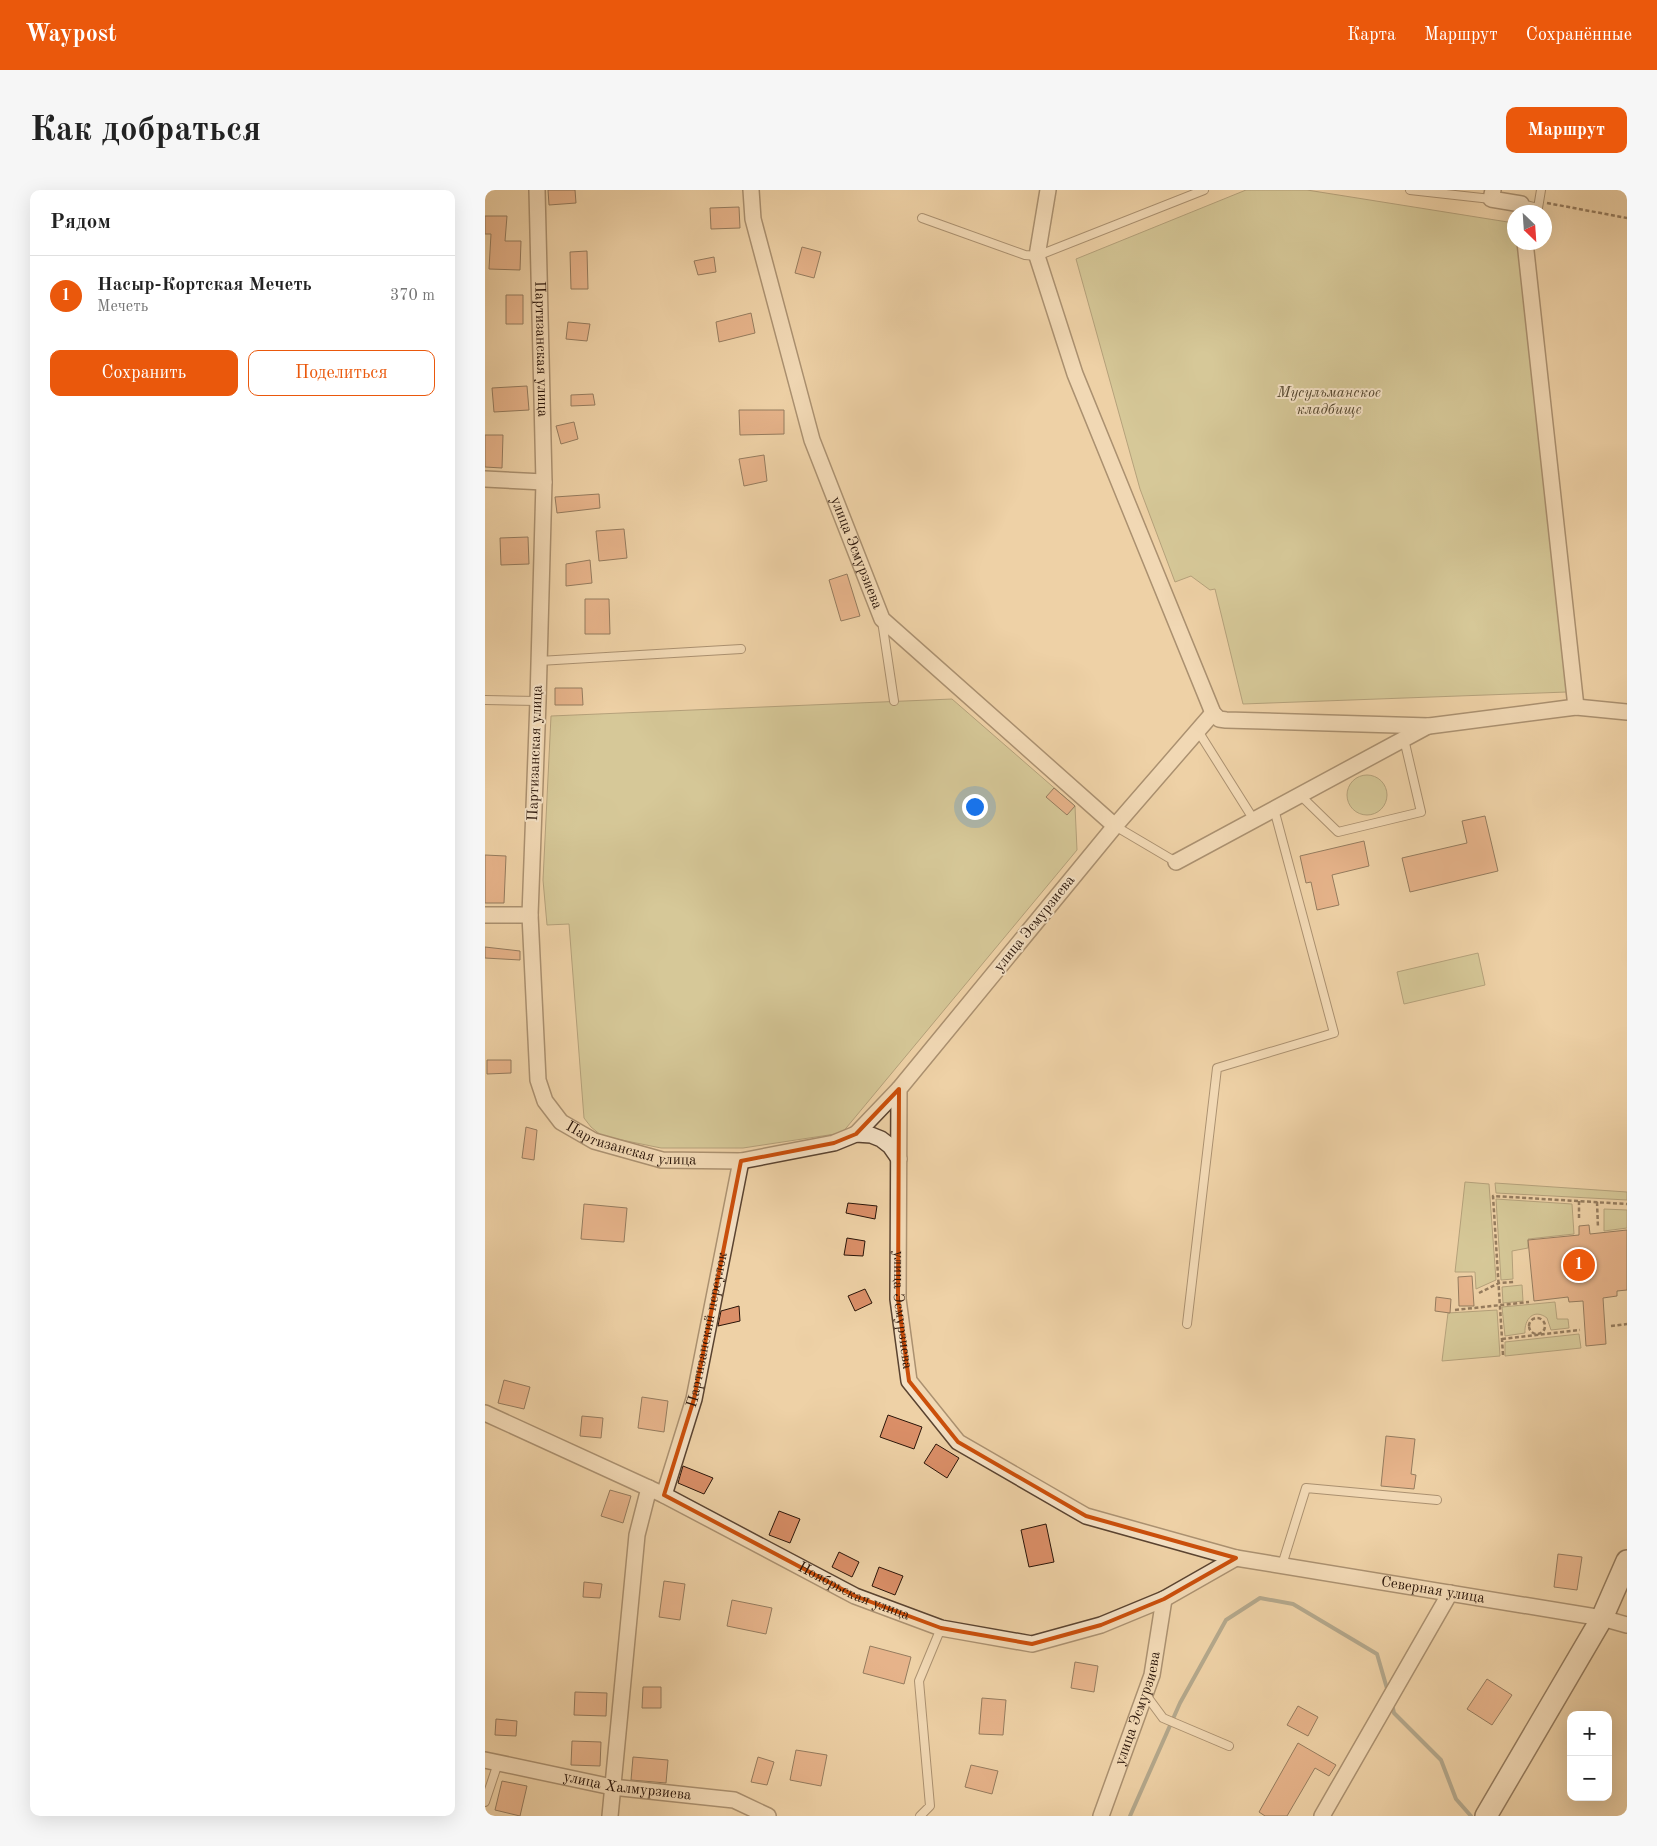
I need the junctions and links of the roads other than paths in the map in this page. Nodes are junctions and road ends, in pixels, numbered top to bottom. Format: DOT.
graph roads {
  1 [pos="537,190"];
  2 [pos="751,190"];
  3 [pos="1048,190"];
  4 [pos="1204,190"];
  5 [pos="1410,190"];
  6 [pos="1541,190"];
  7 [pos="1492,195"];
  8 [pos="1515,205"];
  9 [pos="1538,205"];
  10 [pos="921,218"];
  11 [pos="1526,250"];
  12 [pos="1037,256"];
  13 [pos="485,479"];
  14 [pos="544,482"];
  15 [pos="882,619"];
  16 [pos="741,648"];
  17 [pos="539,661"];
  18 [pos="485,700"];
  19 [pos="538,701"];
  20 [pos="894,701"];
  21 [pos="1576,707"];
  22 [pos="1627,712"];
  23 [pos="1213,713"];
  24 [pos="1429,726"];
  25 [pos="1198,731"];
  26 [pos="1404,739"];
  27 [pos="1300,795"];
  28 [pos="1274,809"];
  29 [pos="1254,820"];
  30 [pos="1115,826"];
  31 [pos="1176,862"];
  32 [pos="485,914"];
  33 [pos="530,914"];
  34 [pos="899,1089"];
  35 [pos="856,1134"];
  36 [pos="899,1159"];
  37 [pos="741,1161"];
  38 [pos="1187,1324"];
  39 [pos="485,1413"];
  40 [pos="649,1488"];
  41 [pos="664,1495"];
  42 [pos="1437,1500"];
  43 [pos="1236,1558"];
  44 [pos="1627,1561"];
  45 [pos="1282,1565"];
  46 [pos="1450,1593"];
  47 [pos="1164,1599"];
  48 [pos="1602,1618"];
  49 [pos="1627,1625"];
  50 [pos="941,1628"];
  51 [pos="1146,1694"];
  52 [pos="1229,1746"];
  53 [pos="492,1762"];
  54 [pos="612,1787"];
  55 [pos="485,1802"];
  56 [pos="610,1816"];
  57 [pos="768,1816"];
  58 [pos="920,1816"];
  59 [pos="1101,1816"];
  60 [pos="1322,1816"];
  61 [pos="1486,1816"];
  1 -- 14 [label="street, Партизанская улица"];
  2 -- 15 [label="street, улица Эсмурзиева"];
  3 -- 12 [label="street"];
  4 -- 12 [label="lane"];
  5 -- 7 [label="lane"];
  6 -- 9 [label="lane"];
  7 -- 8 [label="street"];
  10 -- 12 [label="lane"];
  11 -- 21 [label="street"];
  12 -- 23 [label="street"];
  13 -- 14 [label="street"];
  14 -- 17 [label="street, Партизанская улица"];
  15 -- 20 [label="lane"];
  15 -- 30 [label="street, улица Эсмурзиева"];
  16 -- 17 [label="lane"];
  17 -- 19 [label="street, Партизанская улица"];
  18 -- 19 [label="lane"];
  19 -- 33 [label="street, Партизанская улица"];
  21 -- 22 [label="street"];
  21 -- 24 [label="street"];
  23 -- 24 [label="street"];
  23 -- 25 [label="street"];
  24 -- 26 [label="street"];
  25 -- 29 [label="lane"];
  25 -- 30 [label="street"];
  26 -- 27 [label="street"];
  26 -- 27 [label="lane"];
  27 -- 28 [label="street"];
  28 -- 29 [label="street"];
  28 -- 38 [label="lane"];
  29 -- 31 [label="street"];
  30 -- 31 [label="lane"];
  30 -- 34 [label="street, улица Эсмурзиева"];
  32 -- 33 [label="street"];
  33 -- 37 [label="street, Партизанская улица"];
  34 -- 35 [label="street"];
  34 -- 36 [label="street, улица Эсмурзиева"];
  35 -- 36 [label="street"];
  35 -- 37 [label="street, Партизанская улица"];
  36 -- 43 [label="street, улица Эсмурзиева"];
  37 -- 41 [label="street, Партизанский переулок"];
  39 -- 40 [label="street, Ноябрьская улица"];
  40 -- 41 [label="street, Ноябрьская улица"];
  40 -- 54 [label="street"];
  41 -- 50 [label="street, Ноябрьская улица"];
  42 -- 45 [label="lane"];
  43 -- 45 [label="street, Северная улица"];
  43 -- 47 [label="street, Ноябрьская улица"];
  44 -- 48 [label="street"];
  45 -- 46 [label="street, Северная улица"];
  46 -- 48 [label="street, Северная улица"];
  46 -- 60 [label="street"];
  47 -- 50 [label="street, Ноябрьская улица"];
  47 -- 51 [label="street, улица Эсмурзиева"];
  48 -- 49 [label="street, Северная улица"];
  48 -- 61 [label="street"];
  50 -- 58 [label="lane"];
  51 -- 52 [label="lane"];
  51 -- 59 [label="street, улица Эсмурзиева"];
  53 -- 54 [label="street, улица Халмурзиева"];
  53 -- 55 [label="lane"];
  54 -- 56 [label="street"];
  54 -- 57 [label="street, улица Халмурзиева"];
}
